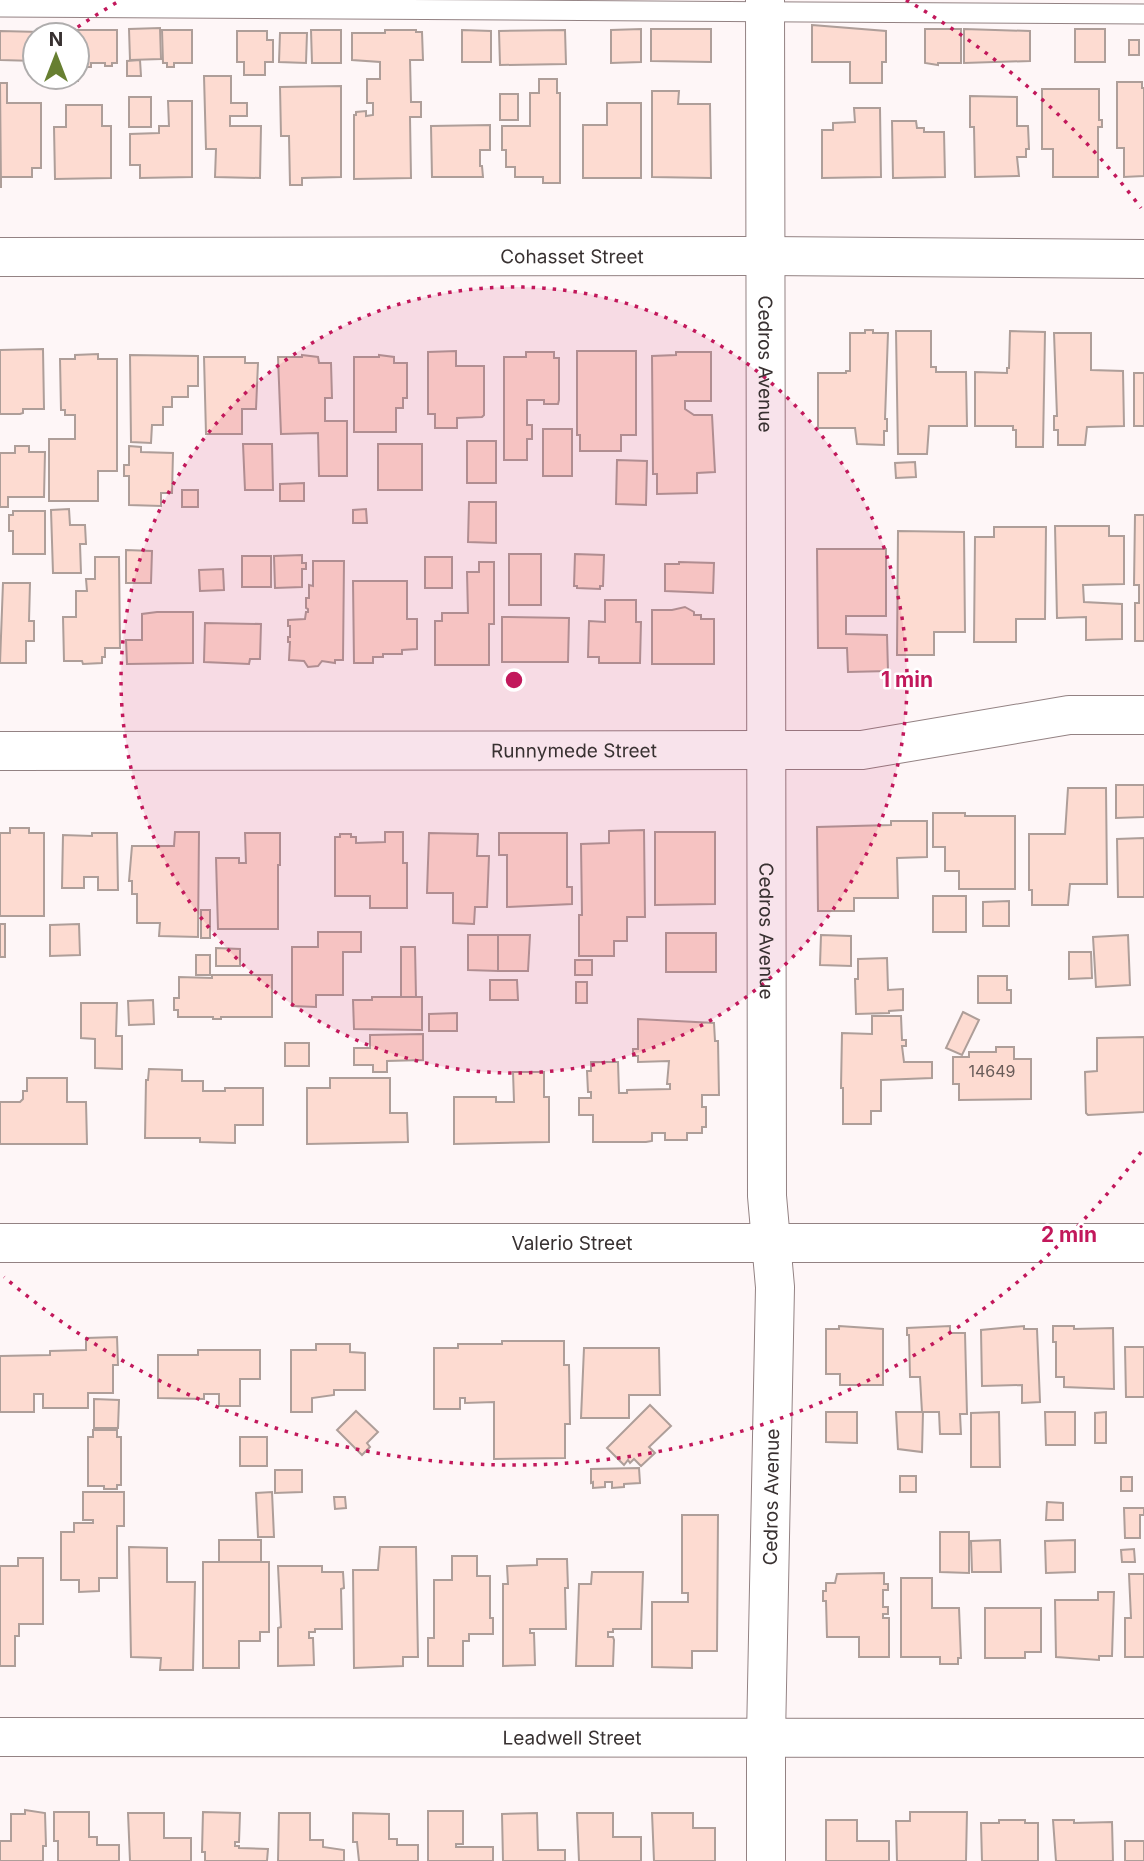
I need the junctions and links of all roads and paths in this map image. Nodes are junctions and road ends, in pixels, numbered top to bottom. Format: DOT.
graph roads {
  1 [pos="765,5"];
  2 [pos="0,7"];
  3 [pos="1144,14"];
  4 [pos="766,256"];
  5 [pos="0,257"];
  6 [pos="1144,259"];
  7 [pos="1144,715"];
  8 [pos="765,750"];
  9 [pos="0,751"];
  10 [pos="0,1243"];
  11 [pos="1144,1243"];
  12 [pos="771,1245"];
  13 [pos="0,1737"];
  14 [pos="766,1737"];
  15 [pos="1144,1738"];
  16 [pos="766,1861"];
  1 -- 2 [label="lane"];
  1 -- 3 [label="lane"];
  1 -- 4 [label="street, Cedros Avenue"];
  4 -- 5 [label="street, Cohasset Street"];
  4 -- 6 [label="street, Cohasset Street"];
  4 -- 8 [label="street, Cedros Avenue"];
  7 -- 8 [label="street, Runnymede Street"];
  8 -- 9 [label="street, Runnymede Street"];
  8 -- 12 [label="street, Cedros Avenue"];
  10 -- 12 [label="street, Valerio Street"];
  11 -- 12 [label="street, Valerio Street"];
  12 -- 14 [label="street, Cedros Avenue"];
  13 -- 14 [label="street, Leadwell Street"];
  14 -- 15 [label="street, Leadwell Street"];
  14 -- 16 [label="street, Cedros Avenue"];
}
